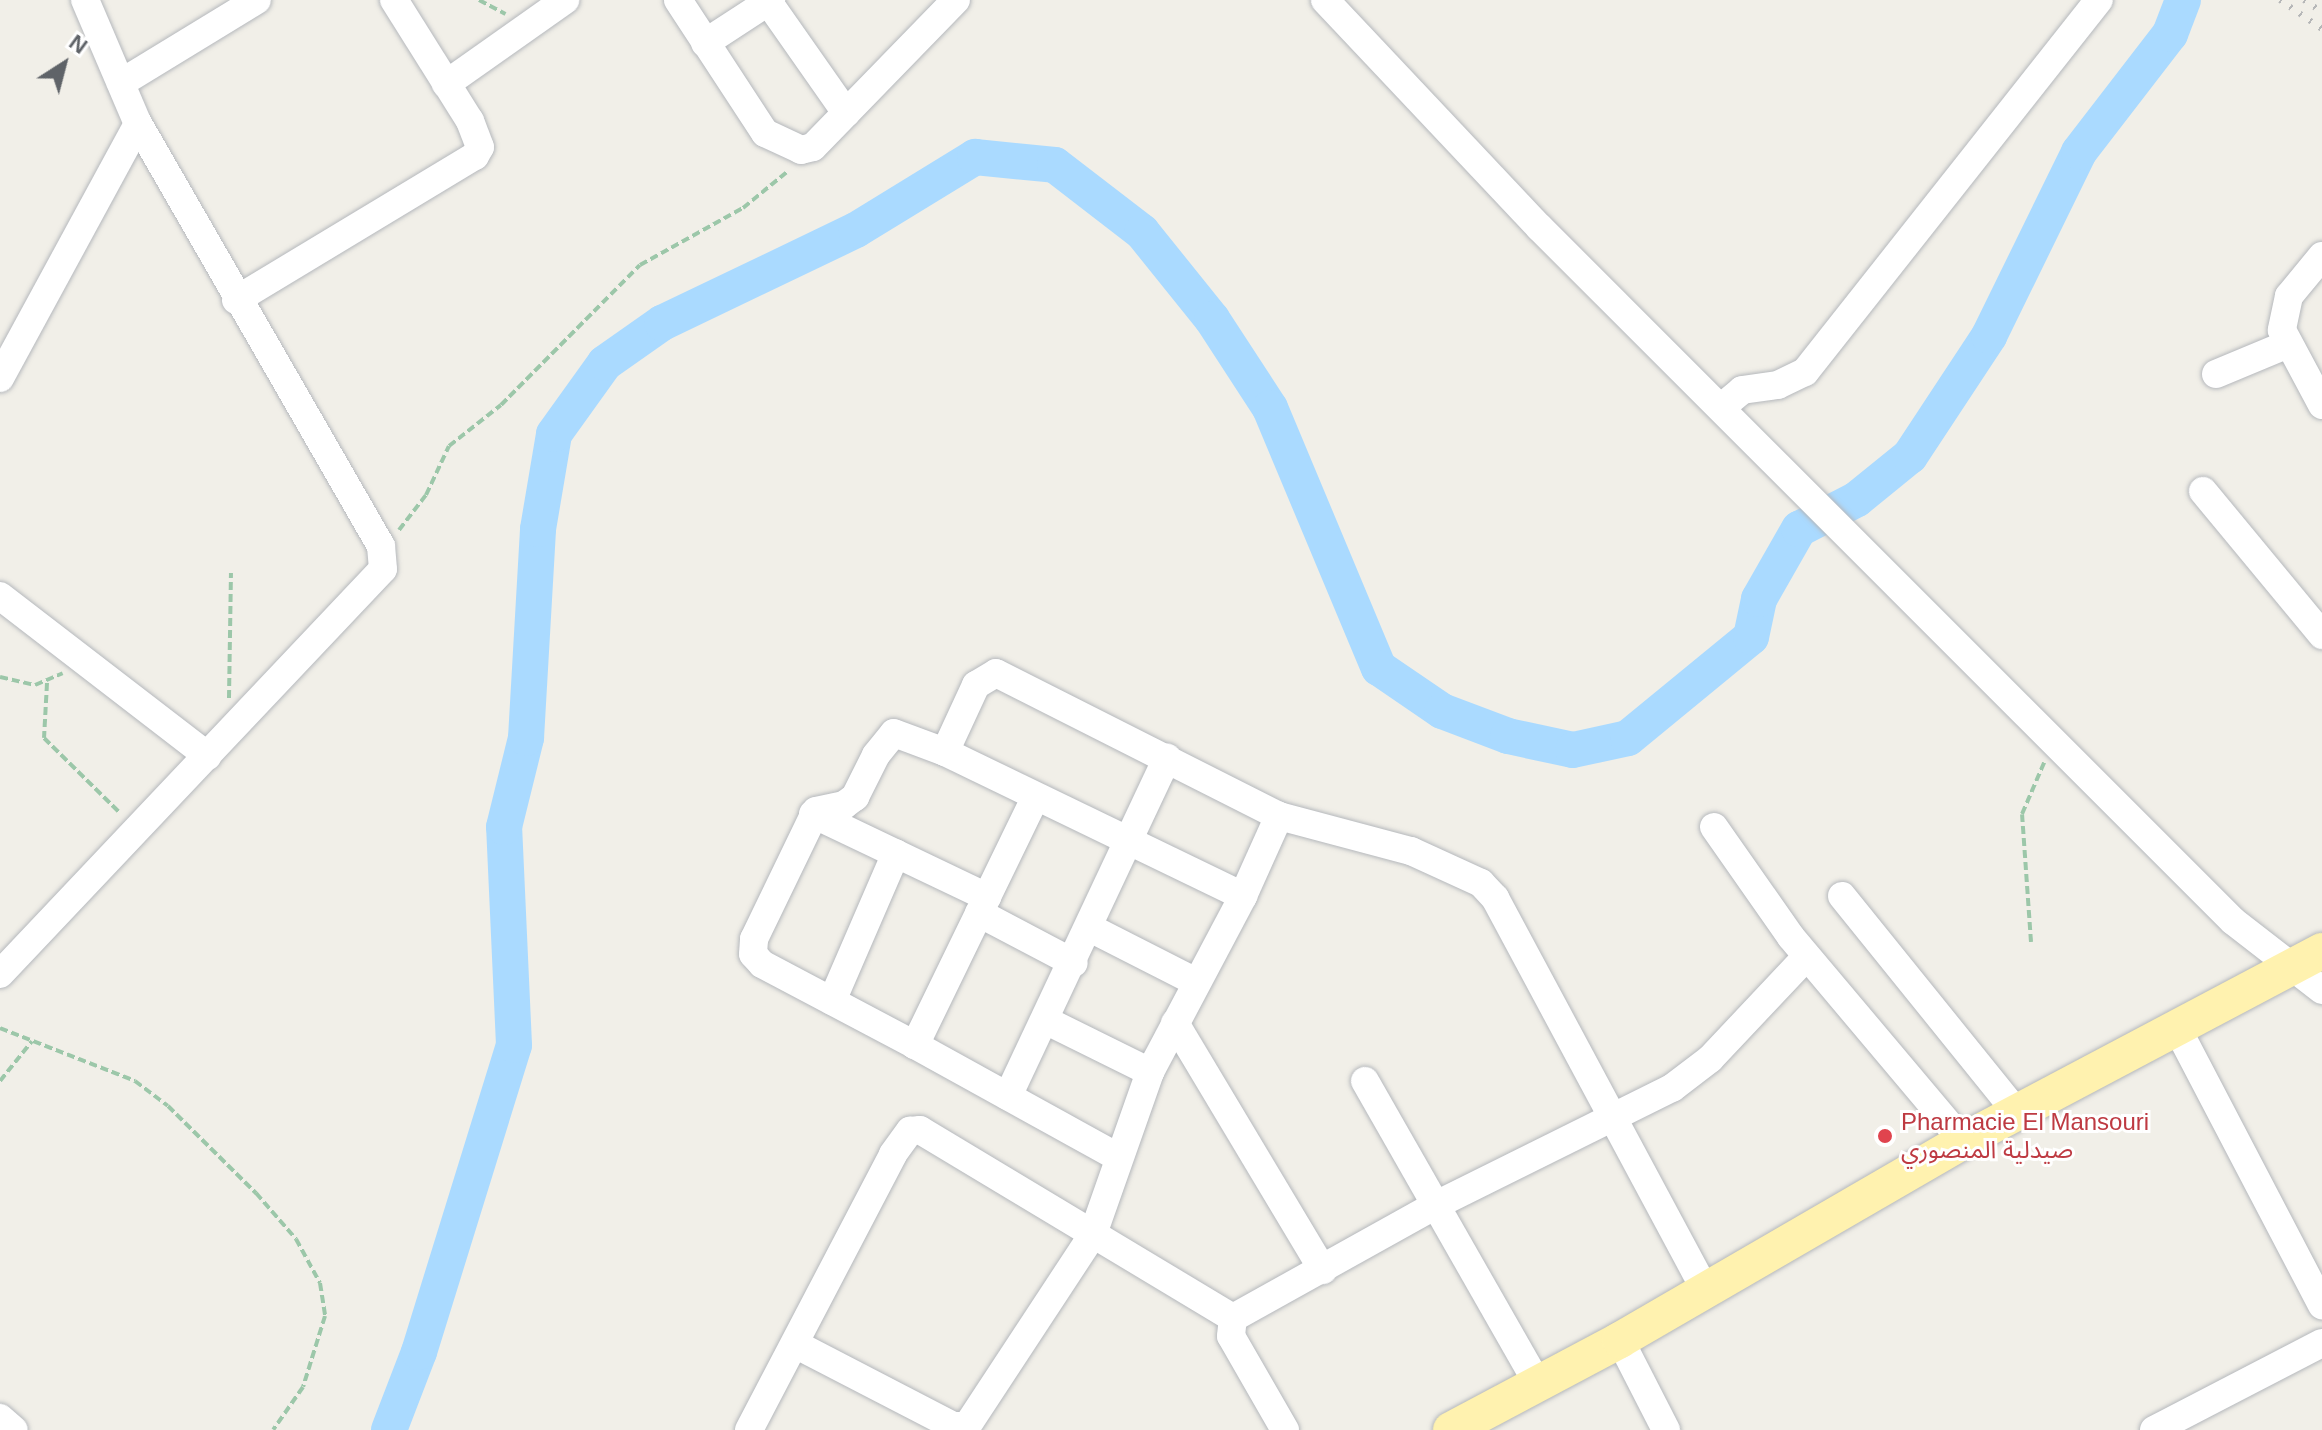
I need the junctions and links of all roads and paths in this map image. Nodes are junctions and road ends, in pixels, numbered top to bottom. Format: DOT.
graph roads {
  1 [pos="85,0"];
  2 [pos="257,0"];
  3 [pos="394,0"];
  4 [pos="565,0"];
  5 [pos="678,0"];
  6 [pos="956,0"];
  7 [pos="1325,0"];
  8 [pos="2099,0"];
  9 [pos="769,1"];
  10 [pos="705,43"];
  11 [pos="121,83"];
  12 [pos="446,84"];
  13 [pos="846,113"];
  14 [pos="138,124"];
  15 [pos="813,147"];
  16 [pos="2322,256"];
  17 [pos="236,300"];
  18 [pos="2288,344"];
  19 [pos="2216,374"];
  20 [pos="0,378"];
  21 [pos="2322,405"];
  22 [pos="1722,407"];
  23 [pos="2203,491"];
  24 [pos="383,551"];
  25 [pos="231,573"];
  26 [pos="0,596"];
  27 [pos="2322,635"];
  28 [pos="79,657"];
  29 [pos="0,677"];
  30 [pos="47,683"];
  31 [pos="230,733"];
  32 [pos="2055,739"];
  33 [pos="945,752"];
  34 [pos="208,756"];
  35 [pos="1167,758"];
  36 [pos="1035,798"];
  37 [pos="813,814"];
  38 [pos="1279,816"];
  39 [pos="1714,827"];
  40 [pos="137,830"];
  41 [pos="1131,839"];
  42 [pos="896,853"];
  43 [pos="1243,896"];
  44 [pos="1842,896"];
  45 [pos="983,905"];
  46 [pos="1090,928"];
  47 [pos="2031,942"];
  48 [pos="1806,957"];
  49 [pos="2307,959"];
  50 [pos="1074,963"];
  51 [pos="0,974"];
  52 [pos="1196,982"];
  53 [pos="2322,990"];
  54 [pos="832,1001"];
  55 [pos="1047,1021"];
  56 [pos="1175,1023"];
  57 [pos="0,1028"];
  58 [pos="2177,1028"];
  59 [pos="32,1041"];
  60 [pos="915,1045"];
  61 [pos="1150,1072"];
  62 [pos="0,1081"];
  63 [pos="1365,1081"];
  64 [pos="1008,1096"];
  65 [pos="2016,1112"];
  66 [pos="1610,1118"];
  67 [pos="1963,1141"];
  68 [pos="1118,1157"];
  69 [pos="1434,1206"];
  70 [pos="1093,1234"];
  71 [pos="1323,1270"];
  72 [pos="1706,1291"];
  73 [pos="2322,1305"];
  74 [pos="1233,1318"];
  75 [pos="1620,1340"];
  76 [pos="2322,1343"];
  77 [pos="795,1344"];
  78 [pos="1537,1382"];
  79 [pos="0,1418"];
  80 [pos="14,1430"];
  81 [pos="273,1430"];
  82 [pos="749,1430"];
  83 [pos="1285,1430"];
  84 [pos="1451,1430"];
  85 [pos="1666,1430"];
  86 [pos="2154,1430"];
  1 -- 11 [label="street"];
  2 -- 11 [label="street"];
  3 -- 12 [label="street"];
  4 -- 12 [label="street"];
  5 -- 10 [label="street"];
  6 -- 13 [label="street"];
  7 -- 22 [label="street"];
  8 -- 22 [label="street"];
  9 -- 10 [label="street"];
  9 -- 13 [label="street"];
  10 -- 15 [label="street"];
  11 -- 14 [label="street"];
  12 -- 17 [label="street"];
  13 -- 15 [label="street"];
  14 -- 17 [label="street"];
  14 -- 20 [label="street"];
  15 -- 24 [label="path"];
  16 -- 18 [label="street"];
  17 -- 24 [label="street"];
  18 -- 19 [label="street"];
  18 -- 21 [label="street"];
  22 -- 32 [label="street"];
  23 -- 27 [label="street"];
  24 -- 31 [label="street"];
  25 -- 31 [label="path"];
  26 -- 28 [label="street"];
  28 -- 30 [label="path"];
  28 -- 34 [label="street"];
  29 -- 30 [label="path"];
  30 -- 40 [label="path"];
  31 -- 34 [label="street"];
  32 -- 47 [label="path"];
  32 -- 49 [label="street"];
  33 -- 35 [label="street"];
  33 -- 36 [label="street"];
  33 -- 37 [label="street"];
  34 -- 40 [label="street"];
  35 -- 38 [label="street"];
  35 -- 41 [label="street"];
  36 -- 41 [label="street"];
  36 -- 45 [label="street"];
  37 -- 42 [label="street"];
  37 -- 54 [label="street"];
  38 -- 43 [label="street"];
  38 -- 66 [label="street"];
  39 -- 48 [label="street"];
  40 -- 51 [label="street"];
  41 -- 43 [label="street"];
  41 -- 46 [label="street"];
  42 -- 45 [label="street"];
  42 -- 54 [label="street"];
  43 -- 52 [label="street"];
  44 -- 65 [label="street"];
  45 -- 50 [label="street"];
  45 -- 60 [label="street"];
  46 -- 50 [label="street"];
  46 -- 52 [label="street"];
  48 -- 66 [label="street"];
  48 -- 67 [label="street"];
  49 -- 53 [label="street"];
  49 -- 58 [label="main road"];
  50 -- 55 [label="street"];
  52 -- 56 [label="street"];
  54 -- 60 [label="street"];
  55 -- 61 [label="street"];
  55 -- 64 [label="street"];
  56 -- 61 [label="street"];
  56 -- 71 [label="street"];
  57 -- 59 [label="path"];
  58 -- 65 [label="main road"];
  58 -- 73 [label="street"];
  59 -- 62 [label="path"];
  59 -- 81 [label="path"];
  60 -- 64 [label="street"];
  61 -- 68 [label="street"];
  63 -- 69 [label="street"];
  64 -- 68 [label="street"];
  65 -- 67 [label="main road"];
  66 -- 69 [label="street"];
  66 -- 72 [label="street"];
  67 -- 72 [label="main road"];
  68 -- 70 [label="street"];
  69 -- 71 [label="street"];
  69 -- 78 [label="street"];
  70 -- 74 [label="street"];
  70 -- 77 [label="street"];
  70 -- 77 [label="street"];
  71 -- 74 [label="street"];
  72 -- 75 [label="main road"];
  74 -- 83 [label="street"];
  75 -- 78 [label="main road"];
  75 -- 85 [label="street"];
  76 -- 86 [label="street"];
  77 -- 82 [label="street"];
  78 -- 84 [label="main road"];
  79 -- 80 [label="street"];
}
